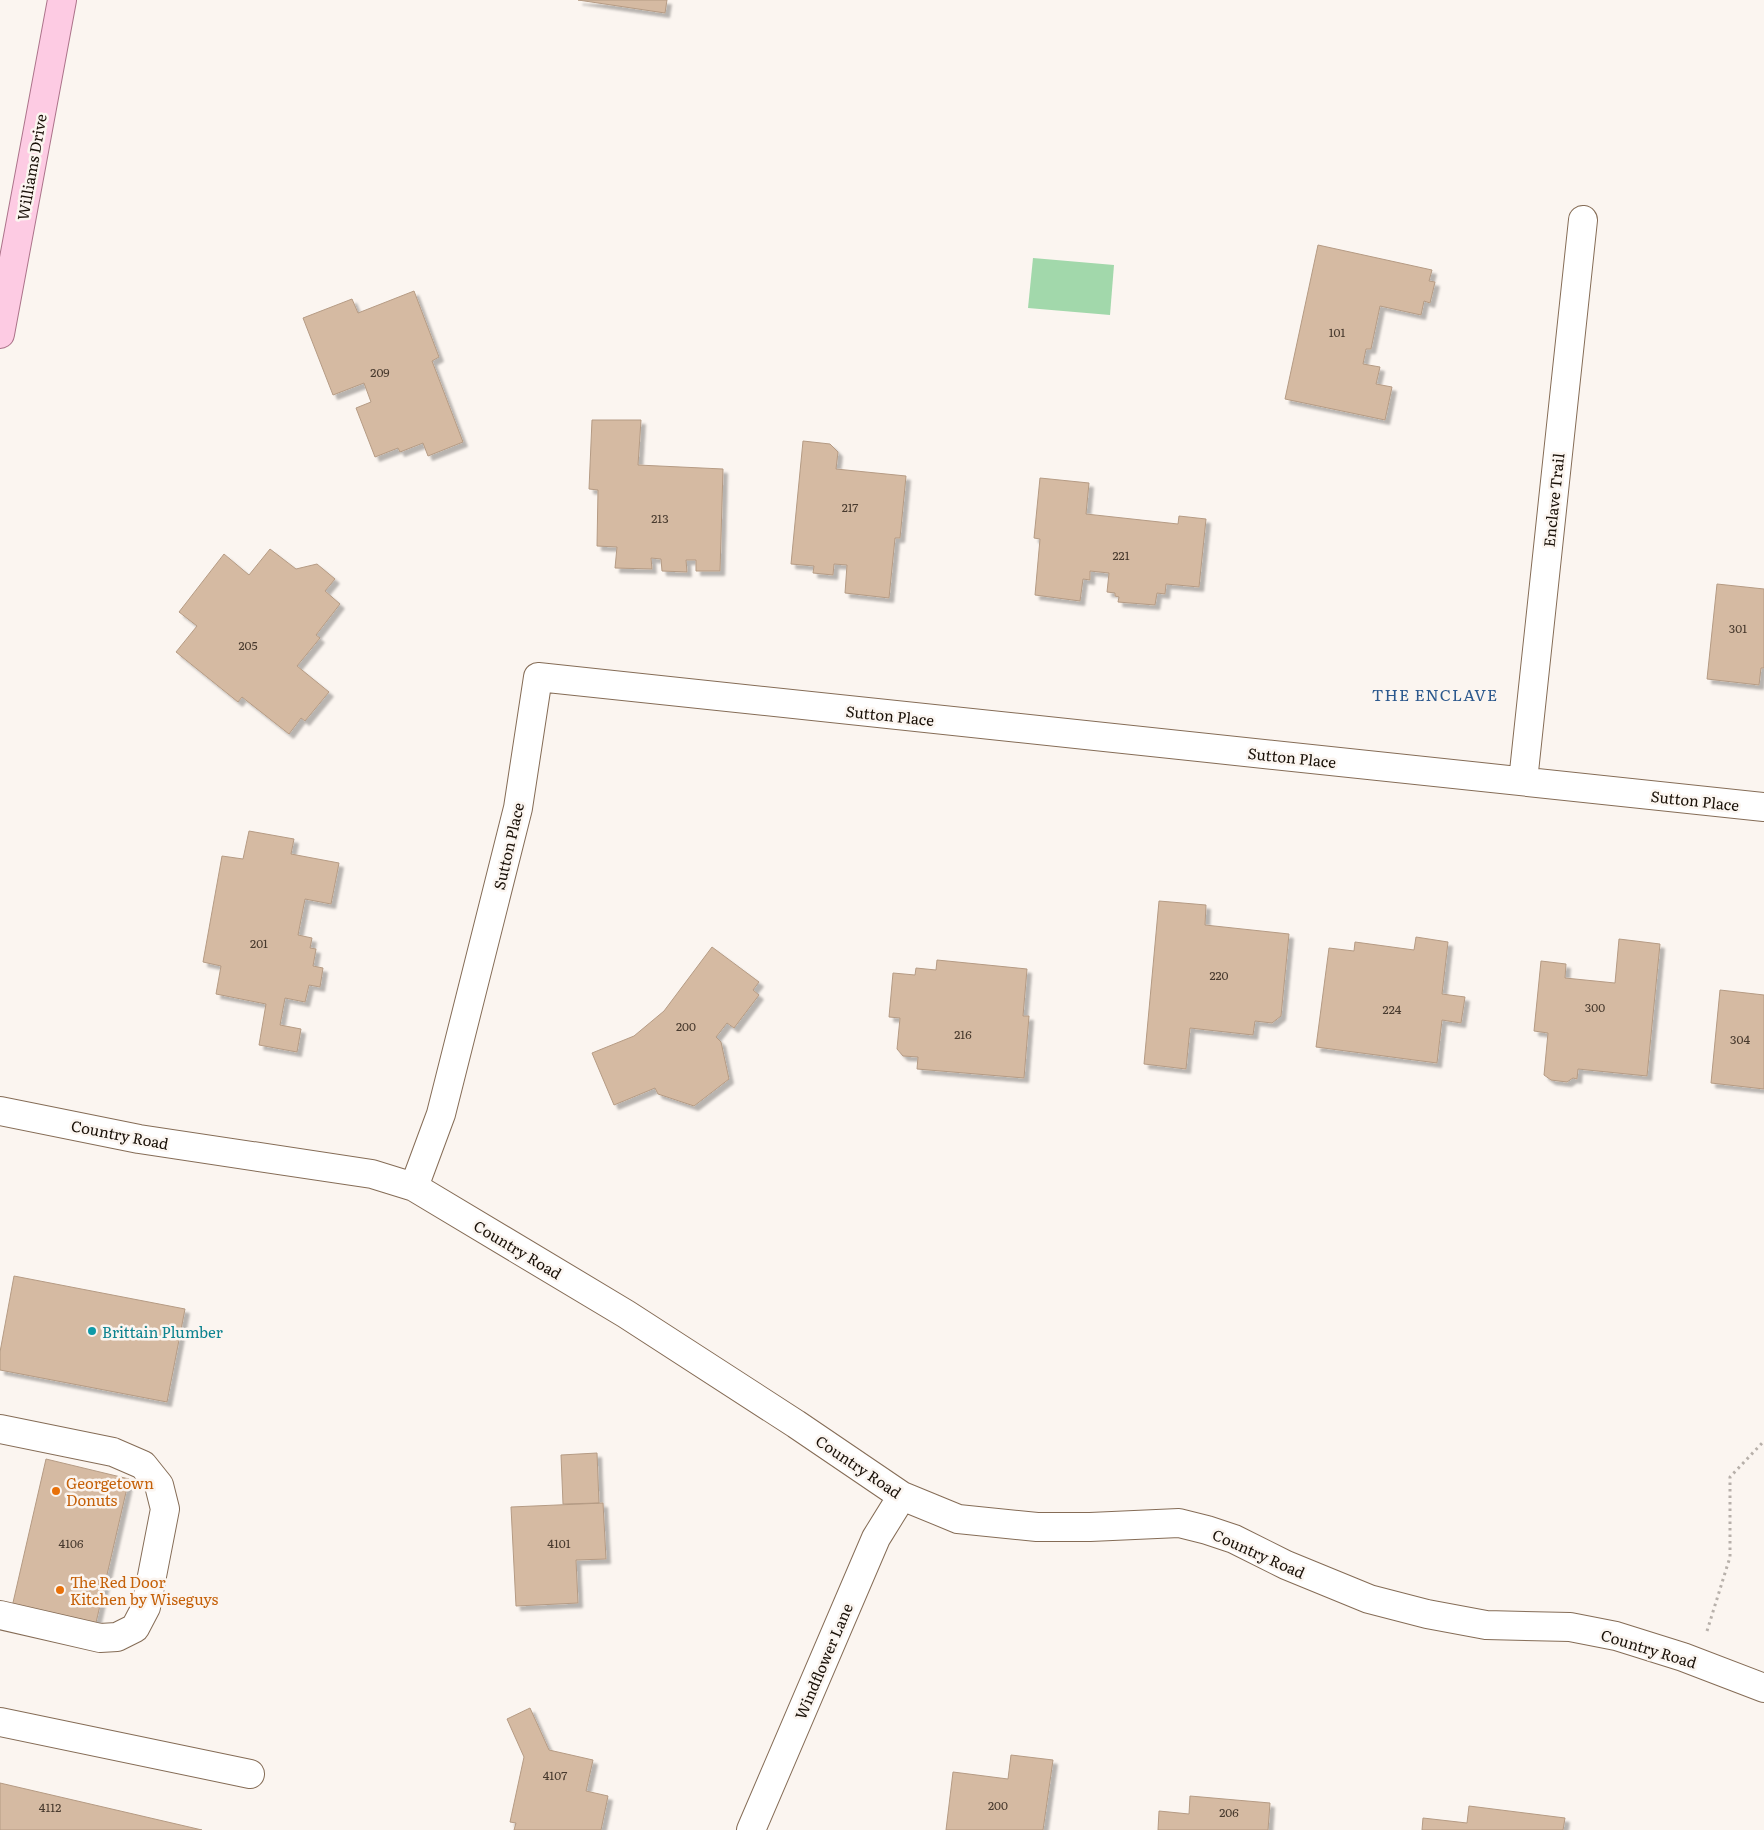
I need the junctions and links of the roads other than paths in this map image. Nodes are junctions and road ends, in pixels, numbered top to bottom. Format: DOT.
graph roads {
  1 [pos="62,0"];
  2 [pos="1583,220"];
  3 [pos="0,334"];
  4 [pos="1523,781"];
  5 [pos="1764,808"];
  6 [pos="0,1111"];
  7 [pos="414,1187"];
  8 [pos="0,1429"];
  9 [pos="902,1496"];
  10 [pos="0,1615"];
  11 [pos="1764,1688"];
  12 [pos="0,1722"];
  13 [pos="250,1774"];
  14 [pos="751,1830"];
  1 -- 3 [label="main road, Williams Drive"];
  2 -- 4 [label="street, Enclave Trail"];
  4 -- 5 [label="street, Sutton Place"];
  4 -- 7 [label="street, Sutton Place"];
  6 -- 7 [label="street, Country Road"];
  7 -- 9 [label="street, Country Road"];
  8 -- 10 [label="street"];
  9 -- 11 [label="street, Country Road"];
  9 -- 14 [label="street, Windflower Lane"];
  12 -- 13 [label="street"];
}
